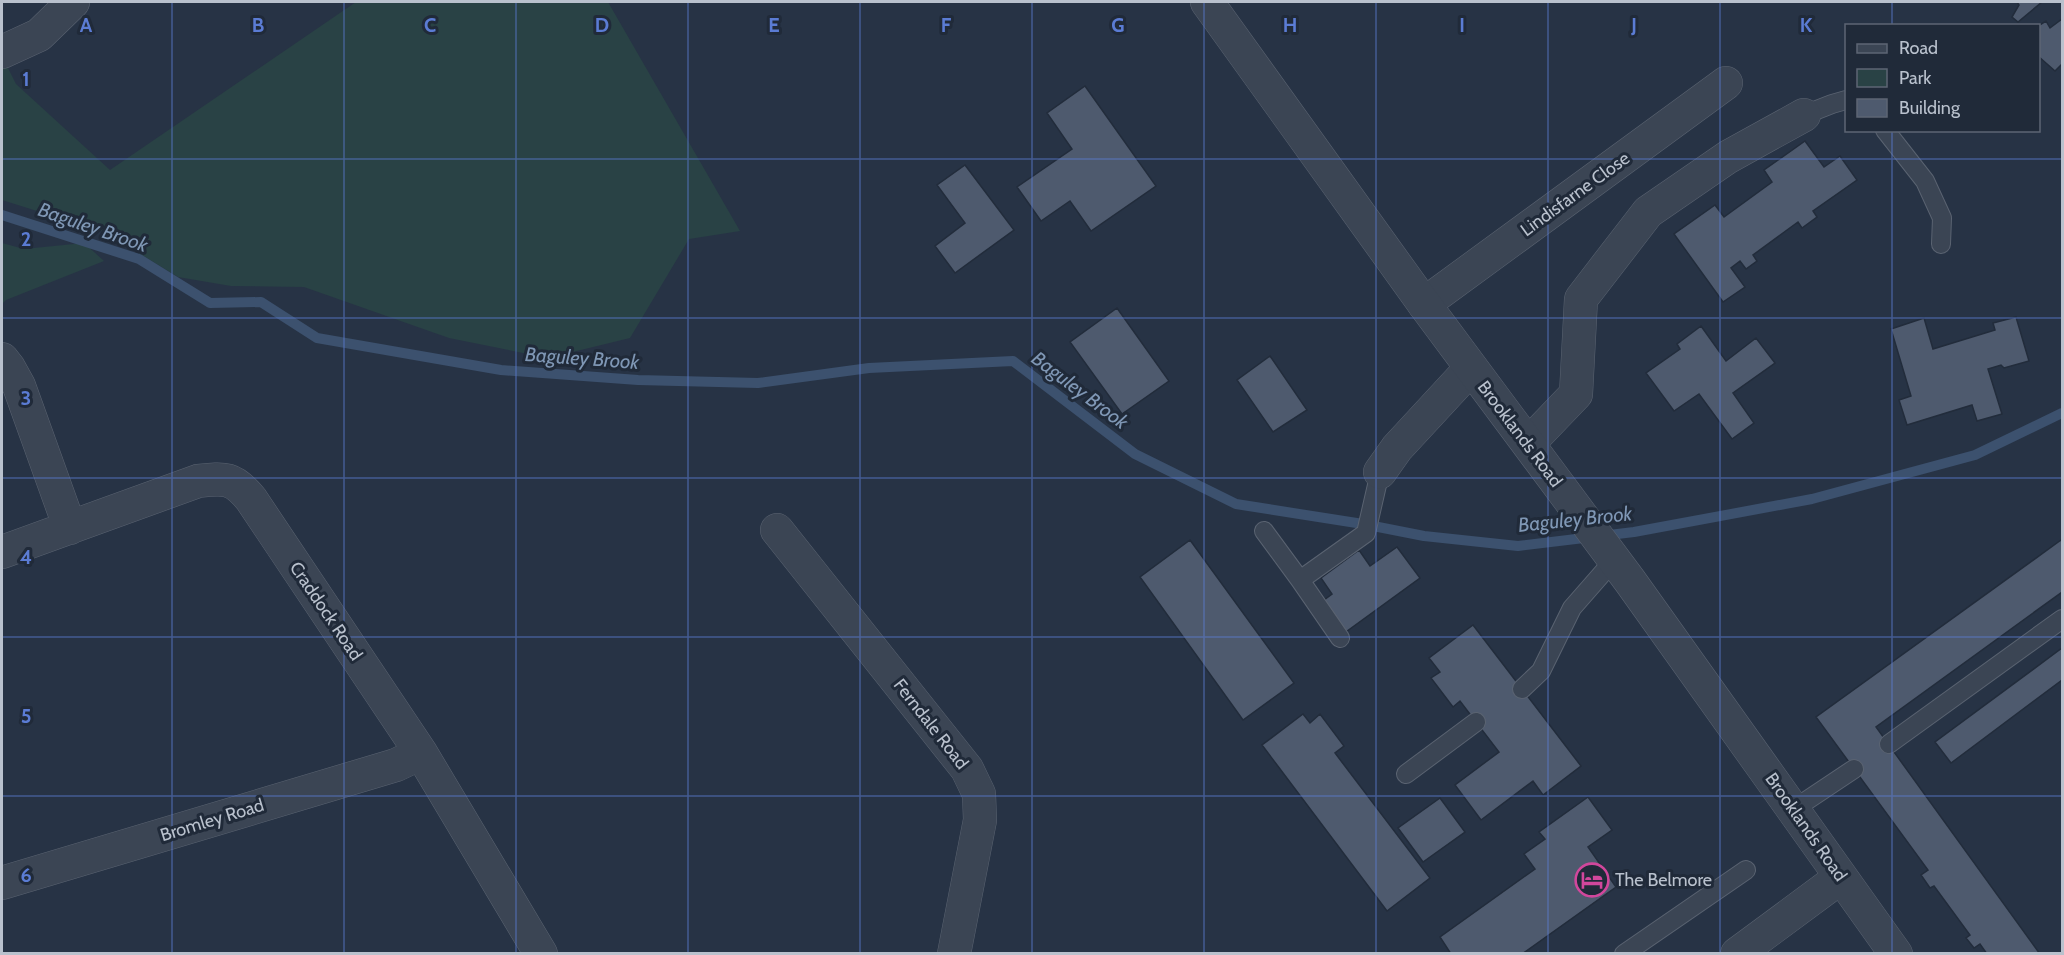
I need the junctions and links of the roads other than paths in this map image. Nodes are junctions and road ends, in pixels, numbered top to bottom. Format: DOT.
graph roads {
  1 [pos="73,2"];
  2 [pos="1207,2"];
  3 [pos="2,52"];
  4 [pos="1726,83"];
  5 [pos="1845,100"];
  6 [pos="1804,115"];
  7 [pos="1887,132"];
  8 [pos="1941,244"];
  9 [pos="1424,303"];
  10 [pos="2,359"];
  11 [pos="1471,368"];
  12 [pos="1528,443"];
  13 [pos="1376,487"];
  14 [pos="70,528"];
  15 [pos="777,530"];
  16 [pos="1264,531"];
  17 [pos="2,552"];
  18 [pos="1622,570"];
  19 [pos="1300,580"];
  20 [pos="2062,619"];
  21 [pos="1340,638"];
  22 [pos="1522,689"];
  23 [pos="1476,722"];
  24 [pos="1888,744"];
  25 [pos="421,753"];
  26 [pos="1854,769"];
  27 [pos="1406,774"];
  28 [pos="1794,809"];
  29 [pos="1746,870"];
  30 [pos="1842,877"];
  31 [pos="2,883"];
  32 [pos="541,954"];
  33 [pos="954,954"];
  34 [pos="1624,954"];
  35 [pos="1737,954"];
  36 [pos="1896,954"];
  1 -- 3 [label="street"];
  2 -- 9 [label="street, Brooklands Road"];
  4 -- 9 [label="street, Lindisfarne Close"];
  5 -- 6 [label="lane"];
  6 -- 12 [label="street"];
  7 -- 8 [label="lane"];
  9 -- 11 [label="street, Brooklands Road"];
  10 -- 14 [label="street"];
  11 -- 12 [label="street, Brooklands Road"];
  11 -- 13 [label="street"];
  12 -- 18 [label="street, Brooklands Road"];
  13 -- 19 [label="lane"];
  14 -- 17 [label="street, Craddock Road"];
  14 -- 25 [label="street, Craddock Road"];
  15 -- 33 [label="street, Ferndale Road"];
  16 -- 19 [label="lane"];
  18 -- 22 [label="lane"];
  18 -- 28 [label="street, Brooklands Road"];
  19 -- 21 [label="lane"];
  20 -- 24 [label="lane"];
  23 -- 27 [label="lane"];
  25 -- 31 [label="street, Bromley Road"];
  25 -- 32 [label="street, Craddock Road"];
  26 -- 28 [label="lane"];
  28 -- 30 [label="street, Brooklands Road"];
  29 -- 34 [label="lane"];
  30 -- 35 [label="street"];
  30 -- 36 [label="street, Brooklands Road"];
}
